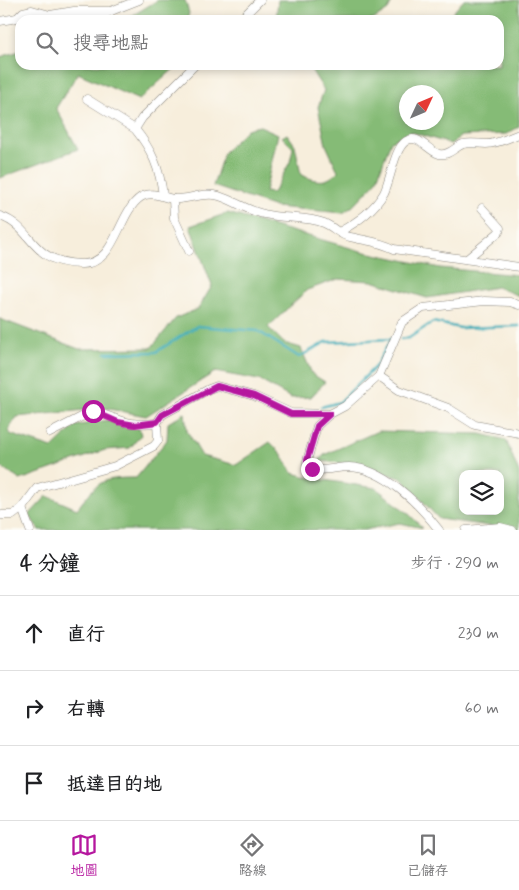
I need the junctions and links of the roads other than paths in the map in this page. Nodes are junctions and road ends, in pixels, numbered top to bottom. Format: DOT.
graph roads {
  1 [pos="139,0"];
  2 [pos="260,0"];
  3 [pos="112,11"];
  4 [pos="20,15"];
  5 [pos="50,15"];
  6 [pos="50,15"];
  7 [pos="105,15"];
  8 [pos="245,15"];
  9 [pos="15,18"];
  10 [pos="0,21"];
  11 [pos="190,70"];
  12 [pos="87,99"];
  13 [pos="135,129"];
  14 [pos="519,134"];
  15 [pos="163,196"];
  16 [pos="173,199"];
  17 [pos="482,208"];
  18 [pos="0,216"];
  19 [pos="339,232"];
  20 [pos="188,252"];
  21 [pos="467,259"];
  22 [pos="519,267"];
  23 [pos="519,305"];
  24 [pos="379,376"];
  25 [pos="330,414"];
  26 [pos="157,422"];
  27 [pos="50,432"];
  28 [pos="519,433"];
  29 [pos="22,508"];
  30 [pos="0,515"];
  31 [pos="30,530"];
  32 [pos="439,530"];
  33 [pos="466,530"];
  34 [pos="512,530"];
  1 -- 3 [label="street"];
  2 -- 8 [label="street"];
  3 -- 5 [label="street"];
  3 -- 7 [label="street"];
  4 -- 6 [label="street"];
  9 -- 10 [label="street"];
  11 -- 13 [label="street"];
  12 -- 13 [label="street"];
  13 -- 15 [label="street"];
  14 -- 19 [label="street"];
  15 -- 16 [label="street"];
  15 -- 18 [label="street"];
  16 -- 19 [label="street"];
  16 -- 20 [label="street"];
  17 -- 21 [label="street"];
  19 -- 21 [label="street"];
  21 -- 22 [label="street"];
  23 -- 24 [label="street"];
  24 -- 25 [label="street"];
  24 -- 28 [label="street"];
  25 -- 26 [label="street"];
  25 -- 32 [label="street"];
  26 -- 27 [label="street"];
  26 -- 29 [label="street"];
  29 -- 30 [label="street"];
  29 -- 31 [label="street"];
  33 -- 34 [label="street"];
}
